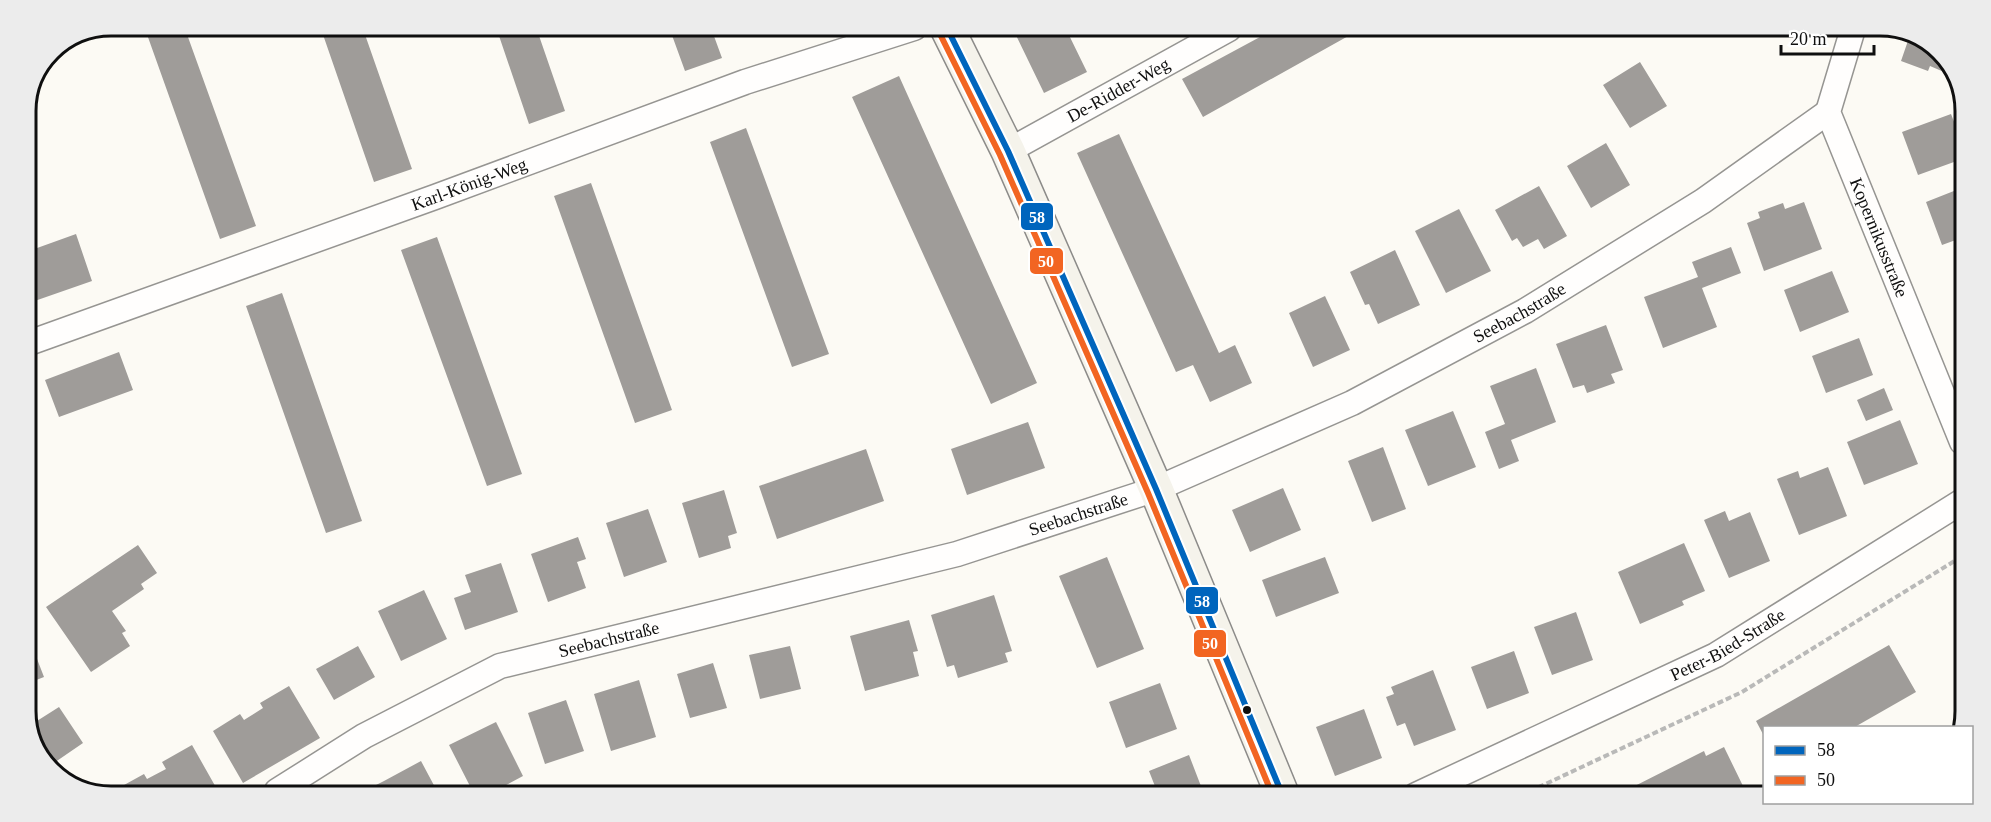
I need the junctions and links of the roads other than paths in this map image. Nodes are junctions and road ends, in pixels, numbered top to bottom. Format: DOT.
graph roads {
  1 [pos="889,36"];
  2 [pos="951,36"];
  3 [pos="1216,36"];
  4 [pos="1851,36"];
  5 [pos="1827,112"];
  6 [pos="1008,151"];
  7 [pos="36,340"];
  8 [pos="1955,425"];
  9 [pos="1156,489"];
  10 [pos="1955,506"];
  11 [pos="285,786"];
  12 [pos="1279,786"];
  13 [pos="1435,786"];
  1 -- 7 [label="street, Karl-König-Weg"];
  2 -- 6 [label="street"];
  3 -- 6 [label="street, De-Ridder-Weg"];
  4 -- 5 [label="street"];
  5 -- 8 [label="street, Kopernikusstraße"];
  5 -- 9 [label="street, Seebachstraße"];
  6 -- 9 [label="street"];
  9 -- 11 [label="street, Seebachstraße"];
  9 -- 12 [label="street"];
  10 -- 13 [label="street, Peter-Bied-Straße"];
}
